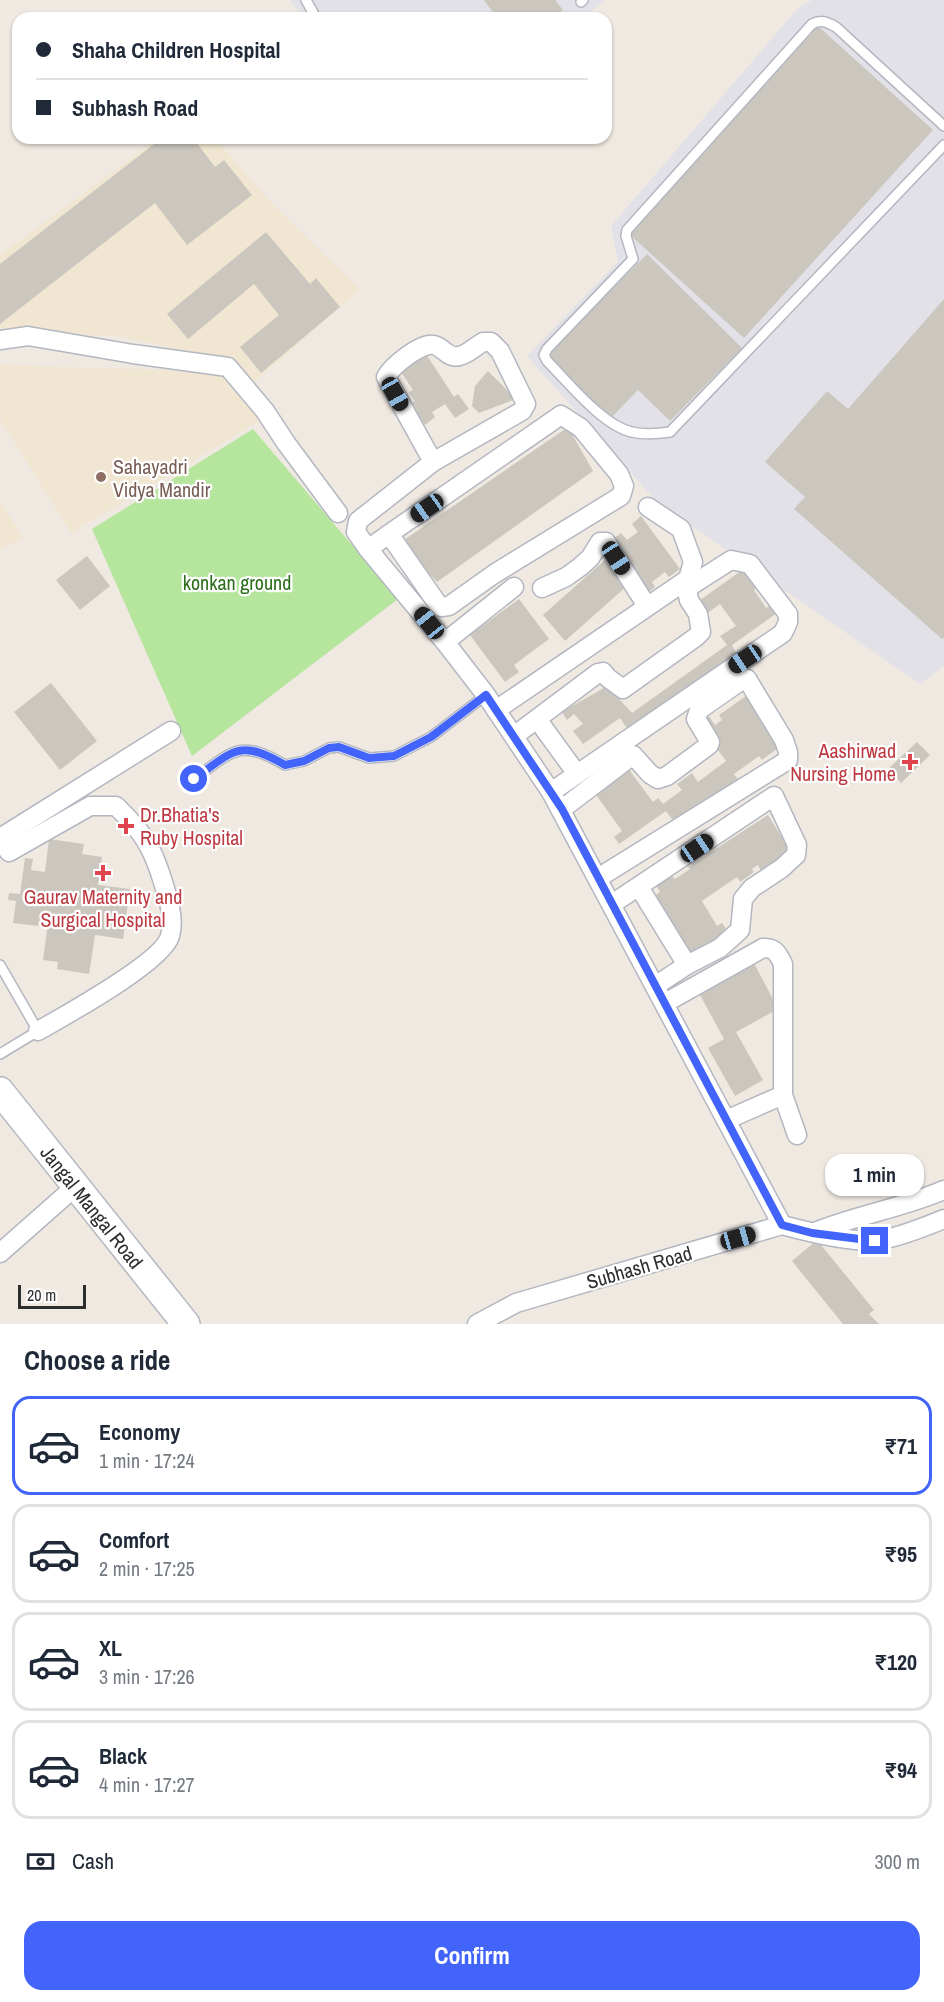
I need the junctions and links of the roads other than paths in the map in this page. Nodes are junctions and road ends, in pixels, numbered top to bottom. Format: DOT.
graph roads {
  1 [pos="944,126"];
  2 [pos="944,145"];
  3 [pos="0,340"];
  4 [pos="433,462"];
  5 [pos="648,507"];
  6 [pos="338,513"];
  7 [pos="388,534"];
  8 [pos="368,549"];
  9 [pos="514,587"];
  10 [pos="542,588"];
  11 [pos="647,606"];
  12 [pos="445,642"];
  13 [pos="491,703"];
  14 [pos="537,719"];
  15 [pos="171,731"];
  16 [pos="514,736"];
  17 [pos="577,774"];
  18 [pos="194,779"];
  19 [pos="551,792"];
  20 [pos="562,809"];
  21 [pos="2,846"];
  22 [pos="598,878"];
  23 [pos="639,887"];
  24 [pos="612,904"];
  25 [pos="687,965"];
  26 [pos="0,966"];
  27 [pos="655,986"];
  28 [pos="665,1003"];
  29 [pos="38,1031"];
  30 [pos="0,1054"];
  31 [pos="0,1091"];
  32 [pos="783,1095"];
  33 [pos="726,1120"];
  34 [pos="796,1136"];
  35 [pos="76,1186"];
  36 [pos="944,1190"];
  37 [pos="944,1219"];
  38 [pos="782,1225"];
  39 [pos="812,1233"];
  40 [pos="0,1253"];
  41 [pos="186,1324"];
  42 [pos="478,1324"];
  1 -- 2 [label="lane"];
  3 -- 6 [label="street"];
  4 -- 4 [label="street"];
  4 -- 8 [label="street"];
  5 -- 11 [label="street"];
  7 -- 7 [label="street"];
  7 -- 8 [label="street"];
  8 -- 12 [label="street"];
  9 -- 12 [label="street"];
  10 -- 11 [label="street"];
  11 -- 13 [label="street"];
  12 -- 13 [label="street"];
  13 -- 16 [label="street"];
  13 -- 18 [label="lane"];
  14 -- 16 [label="street"];
  14 -- 17 [label="street"];
  14 -- 17 [label="street"];
  15 -- 21 [label="street"];
  16 -- 19 [label="street"];
  17 -- 19 [label="street"];
  19 -- 20 [label="street"];
  20 -- 22 [label="street"];
  20 -- 22 [label="street"];
  21 -- 29 [label="street"];
  22 -- 24 [label="street"];
  23 -- 24 [label="street"];
  23 -- 25 [label="street"];
  23 -- 25 [label="street"];
  24 -- 27 [label="street"];
  25 -- 27 [label="street"];
  26 -- 29 [label="lane"];
  27 -- 28 [label="street"];
  28 -- 32 [label="street"];
  28 -- 33 [label="street"];
  29 -- 30 [label="lane"];
  31 -- 35 [label="main road, Jangal Mangal Road"];
  32 -- 33 [label="street"];
  32 -- 34 [label="street"];
  33 -- 38 [label="street"];
  35 -- 40 [label="street"];
  35 -- 41 [label="main road, Jangal Mangal Road"];
  36 -- 39 [label="street"];
  37 -- 39 [label="street"];
  38 -- 39 [label="street"];
  38 -- 42 [label="street, Subhash Road"];
}
